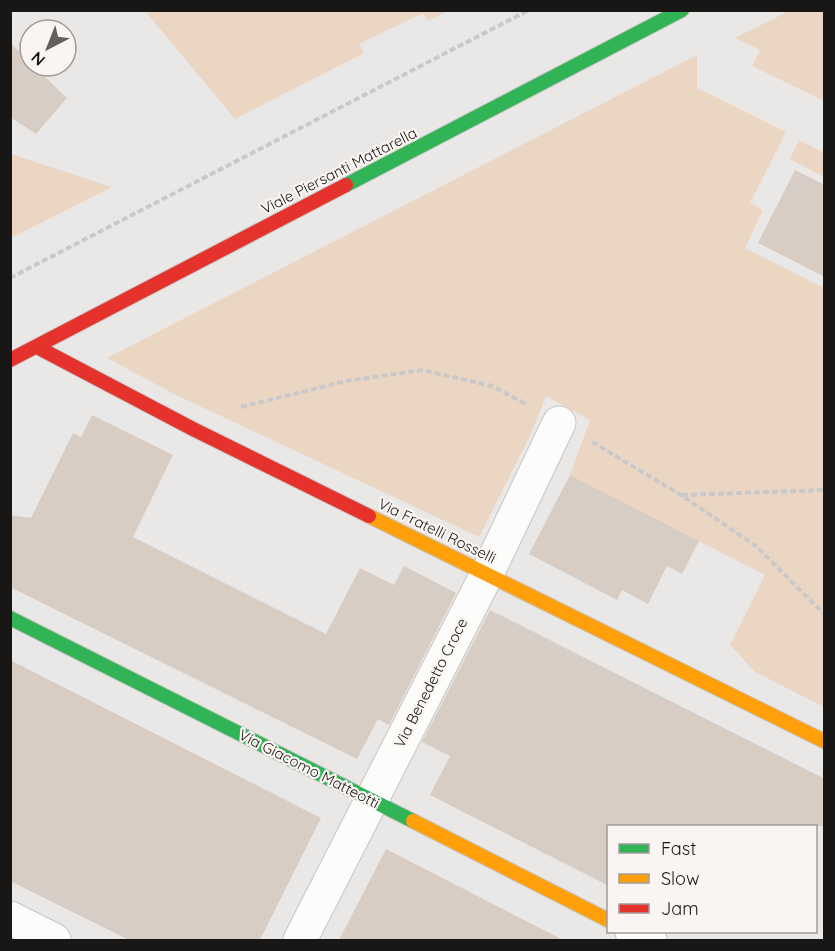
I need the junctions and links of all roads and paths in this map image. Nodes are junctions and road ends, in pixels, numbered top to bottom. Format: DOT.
graph roads {
  1 [pos="530,10"];
  2 [pos="682,10"];
  3 [pos="10,279"];
  4 [pos="37,347"];
  5 [pos="10,360"];
  6 [pos="559,423"];
  7 [pos="193,429"];
  8 [pos="825,490"];
  9 [pos="681,495"];
  10 [pos="487,574"];
  11 [pos="825,614"];
  12 [pos="10,618"];
  13 [pos="825,741"];
  14 [pos="371,800"];
  15 [pos="10,918"];
  16 [pos="607,919"];
  17 [pos="634,933"];
  18 [pos="54,940"];
  19 [pos="300,940"];
  20 [pos="650,940"];
  1 -- 3 [label="path"];
  2 -- 4 [label="street, Viale Piersanti Mattarella"];
  4 -- 5 [label="street, Viale Piersanti Mattarella"];
  4 -- 7 [label="street, Via Fratelli Rosselli"];
  6 -- 7 [label="path"];
  6 -- 9 [label="path"];
  6 -- 10 [label="street, Via Benedetto Croce"];
  7 -- 10 [label="street, Via Fratelli Rosselli"];
  8 -- 9 [label="path"];
  9 -- 11 [label="path"];
  10 -- 13 [label="street, Via Fratelli Rosselli"];
  10 -- 14 [label="street, Via Benedetto Croce"];
  12 -- 14 [label="street, Via Giacomo Matteotti"];
  14 -- 16 [label="street, Via Giacomo Matteotti"];
  14 -- 19 [label="street, Via Benedetto Croce"];
  15 -- 18 [label="street"];
  17 -- 20 [label="street"];
}
